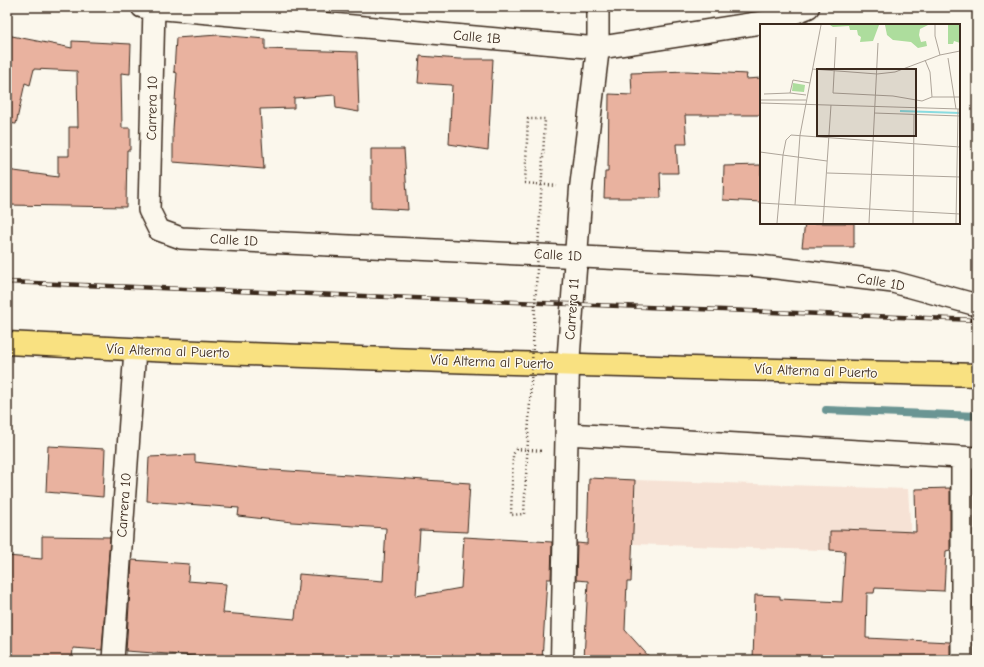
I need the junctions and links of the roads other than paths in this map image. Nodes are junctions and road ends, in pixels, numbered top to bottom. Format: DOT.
graph roads {
  1 [pos="150,7"];
  2 [pos="598,7"];
  3 [pos="808,7"];
  4 [pos="598,48"];
  5 [pos="149,210"];
  6 [pos="576,256"];
  7 [pos="977,305"];
  8 [pos="7,343"];
  9 [pos="135,350"];
  10 [pos="568,364"];
  11 [pos="977,375"];
  12 [pos="567,434"];
  13 [pos="970,458"];
  14 [pos="114,660"];
  15 [pos="562,660"];
  16 [pos="962,660"];
  1 -- 4 [label="street, Calle 1B"];
  1 -- 5 [label="street, Carrera 10"];
  2 -- 4 [label="street, Carrera 11"];
  3 -- 4 [label="street, Calle 1B"];
  4 -- 6 [label="street, Carrera 11"];
  5 -- 6 [label="street, Calle 1D"];
  6 -- 7 [label="street, Calle 1D"];
  6 -- 10 [label="street, Carrera 11"];
  8 -- 9 [label="main road, Vía Alterna al Puerto"];
  9 -- 10 [label="main road, Vía Alterna al Puerto"];
  9 -- 14 [label="street, Carrera 10"];
  10 -- 11 [label="main road, Vía Alterna al Puerto"];
  10 -- 12 [label="street, Carrera 11"];
  12 -- 13 [label="street"];
  12 -- 15 [label="street, Carrera 11"];
  13 -- 16 [label="street"];
}
